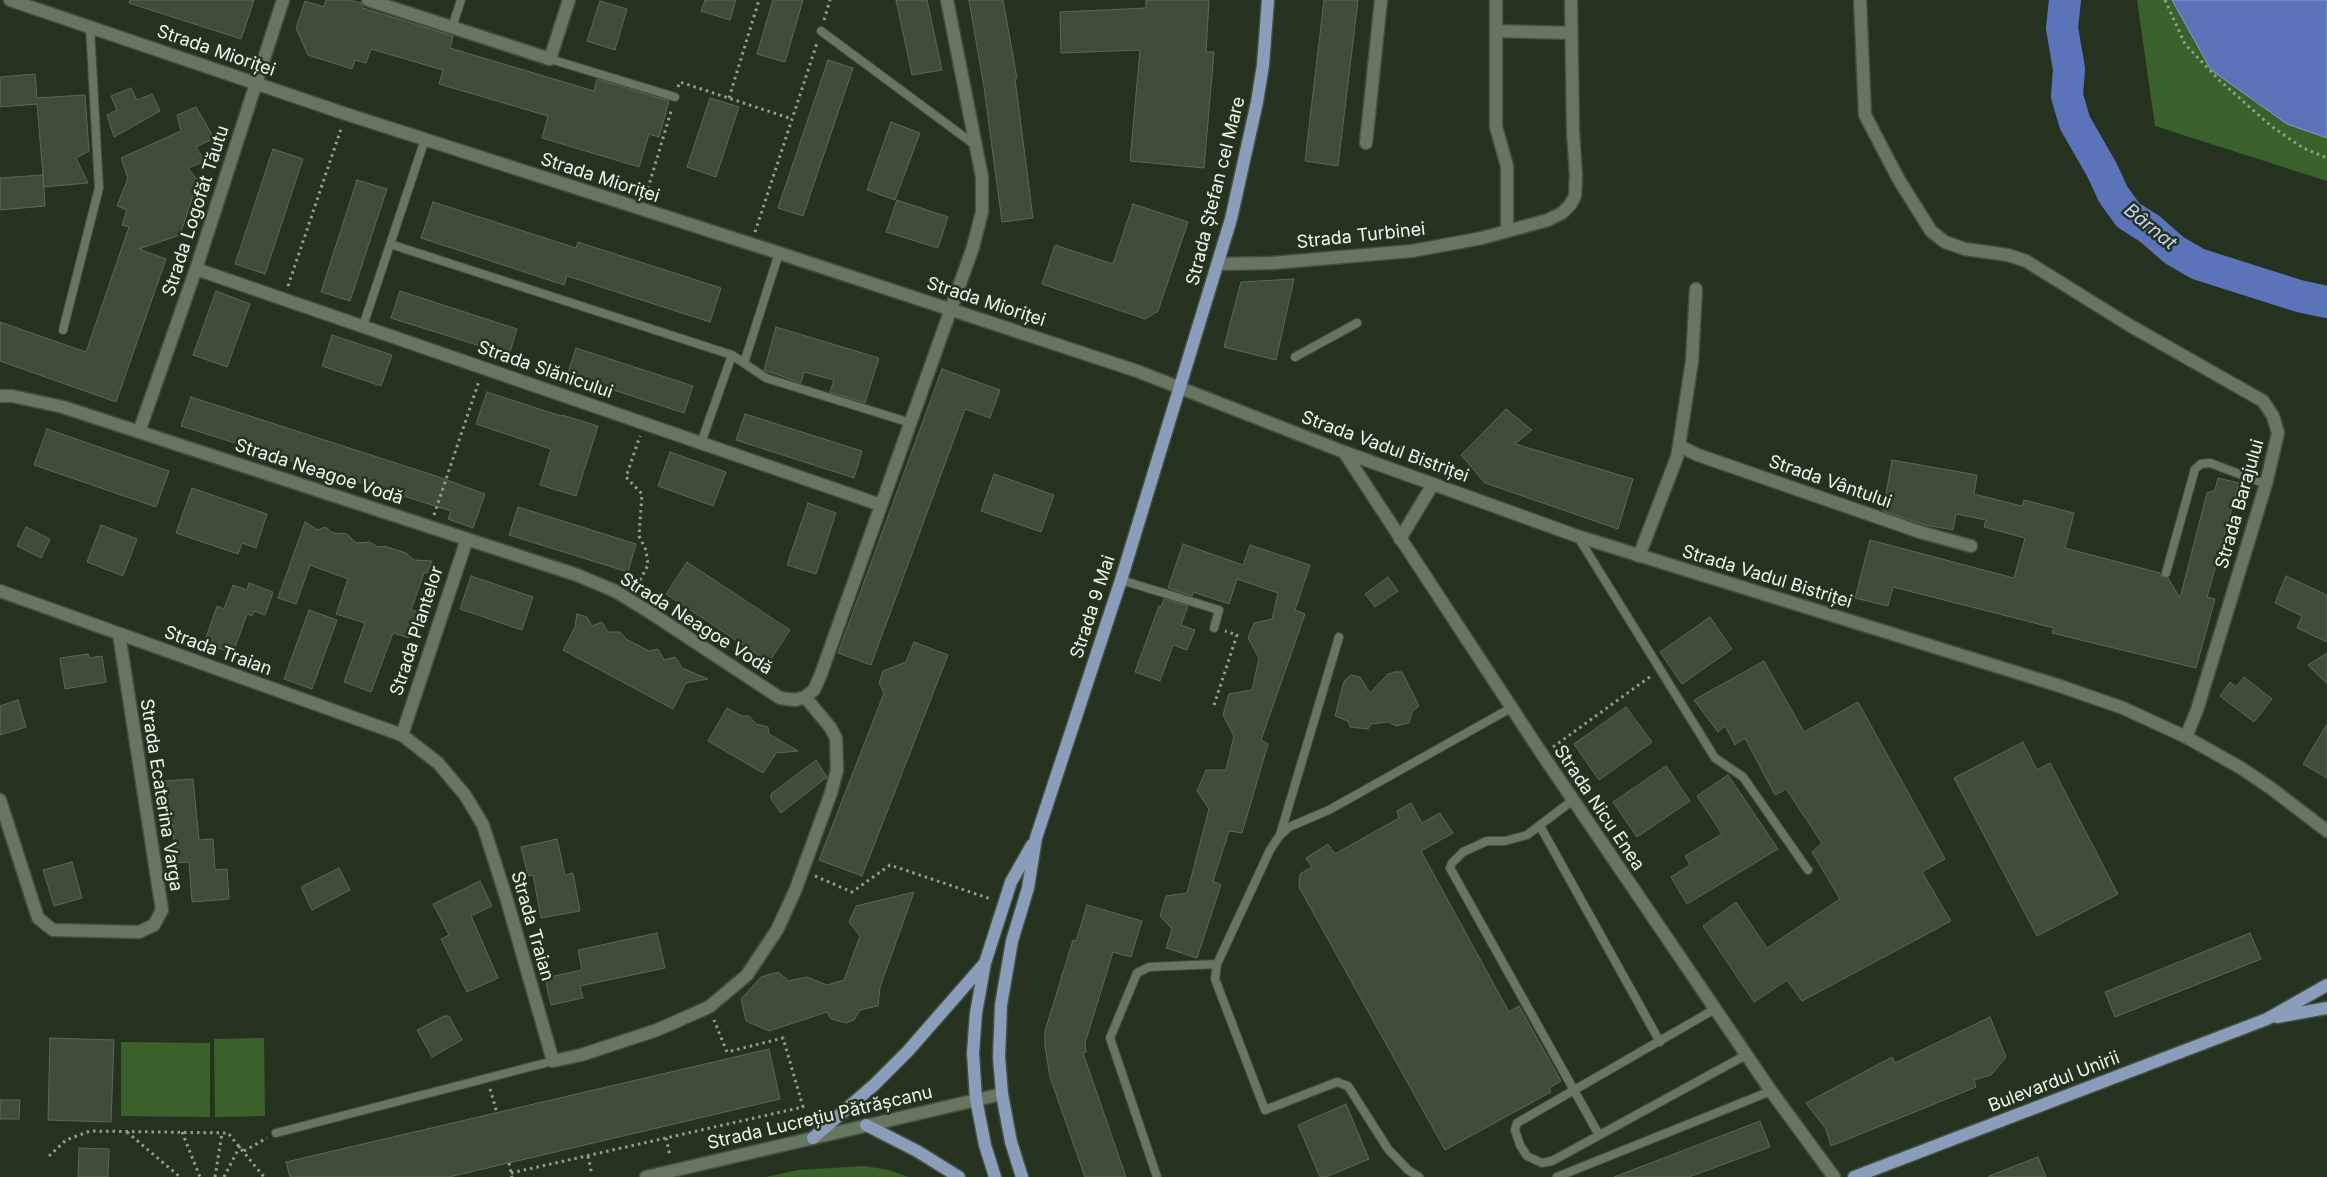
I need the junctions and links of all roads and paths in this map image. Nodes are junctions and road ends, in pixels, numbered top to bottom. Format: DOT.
graph roads {
  1 [pos="10,0"];
  2 [pos="283,0"];
  3 [pos="368,0"];
  4 [pos="461,0"];
  5 [pos="570,0"];
  6 [pos="759,0"];
  7 [pos="830,0"];
  8 [pos="947,0"];
  9 [pos="1268,0"];
  10 [pos="1381,0"];
  11 [pos="1496,0"];
  12 [pos="1571,0"];
  13 [pos="1860,0"];
  14 [pos="2165,0"];
  15 [pos="37,4"];
  16 [pos="452,27"];
  17 [pos="90,28"];
  18 [pos="821,31"];
  19 [pos="1496,31"];
  20 [pos="1571,33"];
  21 [pos="550,59"];
  22 [pos="256,83"];
  23 [pos="675,97"];
  24 [pos="729,98"];
  25 [pos="346,114"];
  26 [pos="792,119"];
  27 [pos="425,139"];
  28 [pos="1366,143"];
  29 [pos="976,146"];
  30 [pos="2327,158"];
  31 [pos="641,210"];
  32 [pos="1506,231"];
  33 [pos="390,244"];
  34 [pos="751,244"];
  35 [pos="779,253"];
  36 [pos="1218,264"];
  37 [pos="196,269"];
  38 [pos="1696,289"];
  39 [pos="284,299"];
  40 [pos="951,309"];
  41 [pos="1357,323"];
  42 [pos="363,326"];
  43 [pos="63,330"];
  44 [pos="732,355"];
  45 [pos="1295,357"];
  46 [pos="744,363"];
  47 [pos="483,367"];
  48 [pos="1181,386"];
  49 [pos="0,396"];
  50 [pos="644,423"];
  51 [pos="911,424"];
  52 [pos="139,432"];
  53 [pos="701,443"];
  54 [pos="1679,446"];
  55 [pos="1344,452"];
  56 [pos="1433,484"];
  57 [pos="2266,484"];
  58 [pos="881,505"];
  59 [pos="430,527"];
  60 [pos="1577,536"];
  61 [pos="467,539"];
  62 [pos="1400,539"];
  63 [pos="1971,546"];
  64 [pos="1639,556"];
  65 [pos="2166,574"];
  66 [pos="1121,580"];
  67 [pos="0,591"];
  68 [pos="630,600"];
  69 [pos="1214,628"];
  70 [pos="119,634"];
  71 [pos="1339,637"];
  72 [pos="1660,669"];
  73 [pos="805,697"];
  74 [pos="1214,705"];
  75 [pos="1511,708"];
  76 [pos="402,734"];
  77 [pos="2186,737"];
  78 [pos="1542,754"];
  79 [pos="0,800"];
  80 [pos="1573,800"];
  81 [pos="1540,826"];
  82 [pos="2327,831"];
  83 [pos="1280,835"];
  84 [pos="1036,838"];
  85 [pos="1808,870"];
  86 [pos="803,871"];
  87 [pos="1004,903"];
  88 [pos="985,962"];
  89 [pos="1217,964"];
  90 [pos="2327,985"];
  91 [pos="709,1007"];
  92 [pos="1715,1008"];
  93 [pos="2327,1008"];
  94 [pos="2267,1019"];
  95 [pos="1660,1042"];
  96 [pos="1746,1054"];
  97 [pos="553,1061"];
  98 [pos="487,1078"];
  99 [pos="1771,1091"];
  100 [pos="1574,1092"];
  101 [pos="1002,1094"];
  102 [pos="976,1099"];
  103 [pos="497,1112"];
  104 [pos="866,1125"];
  105 [pos="126,1132"];
  106 [pos="182,1132"];
  107 [pos="222,1132"];
  108 [pos="276,1132"];
  109 [pos="1600,1135"];
  110 [pos="666,1138"];
  111 [pos="812,1138"];
  112 [pos="240,1146"];
  113 [pos="244,1151"];
  114 [pos="49,1156"];
  115 [pos="588,1156"];
  116 [pos="670,1156"];
  117 [pos="509,1163"];
  118 [pos="511,1175"];
  119 [pos="592,1175"];
  120 [pos="180,1177"];
  121 [pos="200,1177"];
  122 [pos="215,1177"];
  123 [pos="224,1177"];
  124 [pos="264,1177"];
  125 [pos="646,1177"];
  126 [pos="959,1177"];
  127 [pos="995,1177"];
  128 [pos="1022,1177"];
  129 [pos="1156,1177"];
  130 [pos="1419,1177"];
  131 [pos="1557,1177"];
  132 [pos="1834,1177"];
  133 [pos="1854,1177"];
  1 -- 15 [label="street, Strada Mioriței"];
  2 -- 22 [label="street, Strada Logofăt Tăutu"];
  3 -- 16 [label="street"];
  4 -- 16 [label="lane"];
  5 -- 21 [label="street"];
  6 -- 24 [label="path"];
  7 -- 18 [label="path"];
  8 -- 29 [label="street"];
  9 -- 36 [label="main road, Strada Ștefan cel Mare"];
  10 -- 28 [label="street"];
  11 -- 19 [label="street"];
  12 -- 20 [label="street, Strada Turbinei"];
  13 -- 57 [label="street, Strada Barajului"];
  14 -- 30 [label="path"];
  15 -- 17 [label="street, Strada Mioriței"];
  16 -- 21 [label="street"];
  17 -- 22 [label="street, Strada Mioriței"];
  17 -- 43 [label="lane"];
  18 -- 26 [label="path"];
  18 -- 29 [label="lane"];
  19 -- 20 [label="street"];
  19 -- 32 [label="street"];
  20 -- 32 [label="street, Strada Turbinei"];
  21 -- 23 [label="lane"];
  22 -- 25 [label="street, Strada Mioriței"];
  22 -- 37 [label="street, Strada Logofăt Tăutu"];
  23 -- 24 [label="path"];
  23 -- 31 [label="path"];
  24 -- 26 [label="path"];
  25 -- 27 [label="street, Strada Mioriței"];
  25 -- 39 [label="path"];
  26 -- 34 [label="path"];
  27 -- 31 [label="street, Strada Mioriței"];
  27 -- 33 [label="lane"];
  29 -- 40 [label="street"];
  31 -- 34 [label="street, Strada Mioriței"];
  32 -- 36 [label="street, Strada Turbinei"];
  33 -- 42 [label="lane"];
  33 -- 44 [label="lane"];
  34 -- 35 [label="street, Strada Mioriței"];
  35 -- 40 [label="street, Strada Mioriței"];
  35 -- 46 [label="lane"];
  36 -- 48 [label="main road, Strada Ștefan cel Mare"];
  37 -- 39 [label="street, Strada Slănicului"];
  37 -- 52 [label="street, Strada Logofăt Tăutu"];
  38 -- 54 [label="street"];
  39 -- 42 [label="street, Strada Slănicului"];
  40 -- 48 [label="street, Strada Mioriței"];
  40 -- 51 [label="street"];
  41 -- 45 [label="lane"];
  42 -- 47 [label="street, Strada Slănicului"];
  44 -- 46 [label="lane"];
  44 -- 53 [label="lane"];
  46 -- 51 [label="lane"];
  47 -- 50 [label="street, Strada Slănicului"];
  47 -- 59 [label="path"];
  48 -- 55 [label="street, Strada Vadul Bistriței"];
  48 -- 66 [label="main road, Strada 9 Mai"];
  49 -- 52 [label="street, Strada Neagoe Vodă"];
  50 -- 53 [label="street, Strada Slănicului"];
  50 -- 68 [label="path"];
  51 -- 58 [label="street"];
  52 -- 59 [label="street, Strada Neagoe Vodă"];
  53 -- 58 [label="street, Strada Slănicului"];
  54 -- 63 [label="street, Strada Vântului"];
  54 -- 64 [label="street"];
  55 -- 56 [label="street, Strada Vadul Bistriței"];
  55 -- 62 [label="street, Strada Nicu Enea"];
  56 -- 60 [label="street, Strada Vadul Bistriței"];
  56 -- 62 [label="street"];
  57 -- 65 [label="lane"];
  57 -- 77 [label="street, Strada Barajului"];
  58 -- 73 [label="street"];
  59 -- 61 [label="street, Strada Neagoe Vodă"];
  60 -- 64 [label="street, Strada Vadul Bistriței"];
  60 -- 72 [label="lane"];
  61 -- 68 [label="street, Strada Neagoe Vodă"];
  61 -- 76 [label="street, Strada Plantelor"];
  62 -- 75 [label="street, Strada Nicu Enea"];
  64 -- 77 [label="street, Strada Vadul Bistriței"];
  66 -- 69 [label="lane"];
  66 -- 84 [label="main road, Strada 9 Mai"];
  67 -- 70 [label="street, Strada Traian"];
  68 -- 73 [label="street, Strada Neagoe Vodă"];
  69 -- 74 [label="path"];
  70 -- 76 [label="street, Strada Traian"];
  70 -- 79 [label="street, Strada Ecaterina Varga"];
  71 -- 83 [label="lane"];
  72 -- 78 [label="path"];
  72 -- 85 [label="lane"];
  73 -- 86 [label="street"];
  75 -- 78 [label="street, Strada Nicu Enea"];
  75 -- 83 [label="lane"];
  76 -- 97 [label="street, Strada Traian"];
  77 -- 82 [label="street, Strada Vadul Bistriței"];
  78 -- 80 [label="street, Strada Nicu Enea"];
  80 -- 81 [label="lane"];
  80 -- 92 [label="street, Strada Nicu Enea"];
  81 -- 95 [label="lane"];
  81 -- 100 [label="lane"];
  83 -- 89 [label="lane"];
  84 -- 87 [label="main road, Strada 9 Mai"];
  84 -- 101 [label="main road, Strada 9 Mai"];
  86 -- 87 [label="path"];
  86 -- 91 [label="street"];
  87 -- 88 [label="main road, Strada 9 Mai"];
  88 -- 102 [label="main road, Strada 9 Mai"];
  88 -- 111 [label="main road"];
  89 -- 129 [label="lane"];
  89 -- 130 [label="lane"];
  90 -- 94 [label="main road, Bulevardul Unirii"];
  91 -- 97 [label="street"];
  91 -- 110 [label="path"];
  92 -- 95 [label="lane"];
  92 -- 96 [label="street, Strada Nicu Enea"];
  93 -- 94 [label="main road, Bulevardul Unirii"];
  94 -- 133 [label="main road, Bulevardul Unirii"];
  95 -- 100 [label="lane"];
  96 -- 99 [label="street, Strada Nicu Enea"];
  96 -- 109 [label="lane"];
  97 -- 98 [label="lane"];
  98 -- 103 [label="path"];
  98 -- 108 [label="lane"];
  99 -- 131 [label="lane"];
  99 -- 132 [label="street, Strada Nicu Enea"];
  100 -- 109 [label="lane"];
  100 -- 109 [label="lane"];
  101 -- 102 [label="street, Strada Lucrețiu Pătrășcanu"];
  101 -- 128 [label="main road, Strada 9 Mai"];
  102 -- 104 [label="street, Strada Lucrețiu Pătrășcanu"];
  102 -- 127 [label="main road, Strada 9 Mai"];
  104 -- 111 [label="street, Strada Lucrețiu Pătrășcanu"];
  104 -- 126 [label="main road"];
  105 -- 106 [label="path"];
  105 -- 114 [label="path"];
  105 -- 120 [label="path"];
  106 -- 107 [label="path"];
  106 -- 121 [label="path"];
  107 -- 112 [label="path"];
  107 -- 122 [label="path"];
  108 -- 113 [label="path"];
  110 -- 115 [label="path"];
  110 -- 116 [label="path"];
  111 -- 125 [label="street, Strada Lucrețiu Pătrășcanu"];
  112 -- 113 [label="path"];
  112 -- 123 [label="path"];
  113 -- 124 [label="path"];
  115 -- 118 [label="path"];
  115 -- 119 [label="path"];
  117 -- 118 [label="path"];
}
